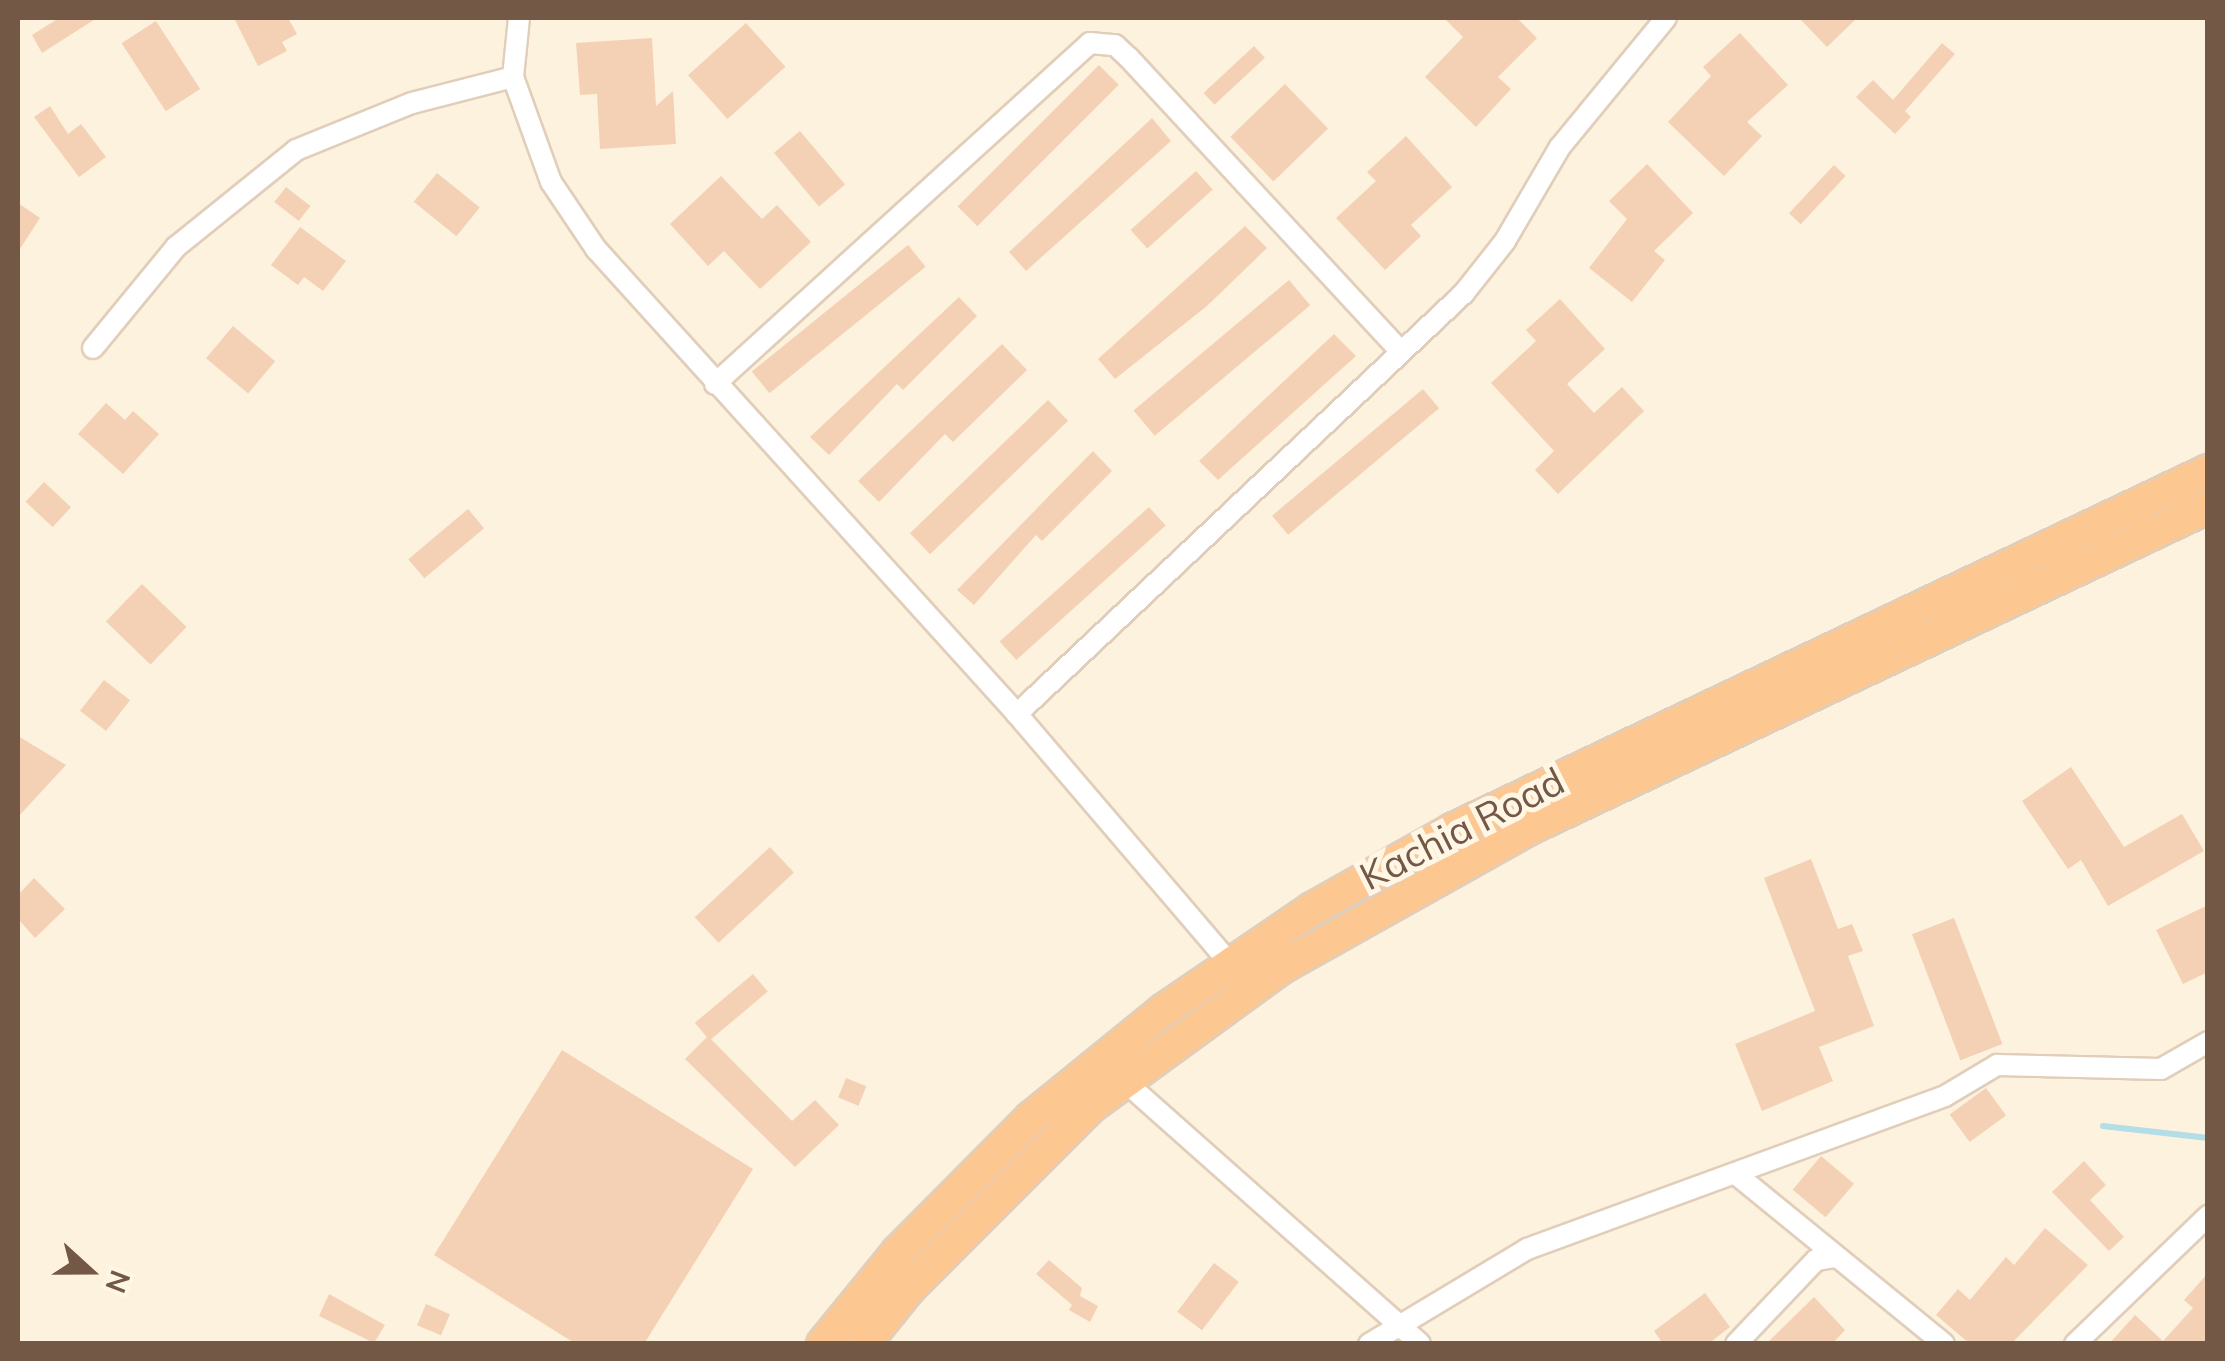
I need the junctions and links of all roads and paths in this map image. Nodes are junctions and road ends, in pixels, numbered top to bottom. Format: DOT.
graph roads {
  1 [pos="518,18"];
  2 [pos="1666,18"];
  3 [pos="513,77"];
  4 [pos="94,348"];
  5 [pos="1400,351"];
  6 [pos="716,384"];
  7 [pos="2208,472"];
  8 [pos="2208,507"];
  9 [pos="1017,714"];
  10 [pos="1230,963"];
  11 [pos="2208,1042"];
  12 [pos="1124,1080"];
  13 [pos="1737,1175"];
  14 [pos="2208,1216"];
  15 [pos="1836,1257"];
  16 [pos="1403,1329"];
  17 [pos="823,1344"];
  18 [pos="864,1344"];
  19 [pos="1369,1344"];
  20 [pos="1420,1344"];
  21 [pos="1736,1344"];
  22 [pos="1944,1344"];
  23 [pos="2075,1344"];
  1 -- 3 [label="street"];
  2 -- 5 [label="street"];
  3 -- 4 [label="street"];
  3 -- 6 [label="street"];
  5 -- 6 [label="street"];
  5 -- 9 [label="street"];
  6 -- 9 [label="street"];
  7 -- 10 [label="highway, Kachia Road"];
  8 -- 12 [label="highway, Kachia Road"];
  9 -- 10 [label="street"];
  10 -- 17 [label="highway, Kachia Road"];
  11 -- 13 [label="street"];
  12 -- 16 [label="street"];
  12 -- 18 [label="highway, Kachia Road"];
  13 -- 15 [label="street"];
  13 -- 16 [label="street"];
  14 -- 23 [label="street"];
  15 -- 21 [label="street"];
  15 -- 22 [label="street"];
  16 -- 19 [label="street"];
  16 -- 20 [label="street"];
}
